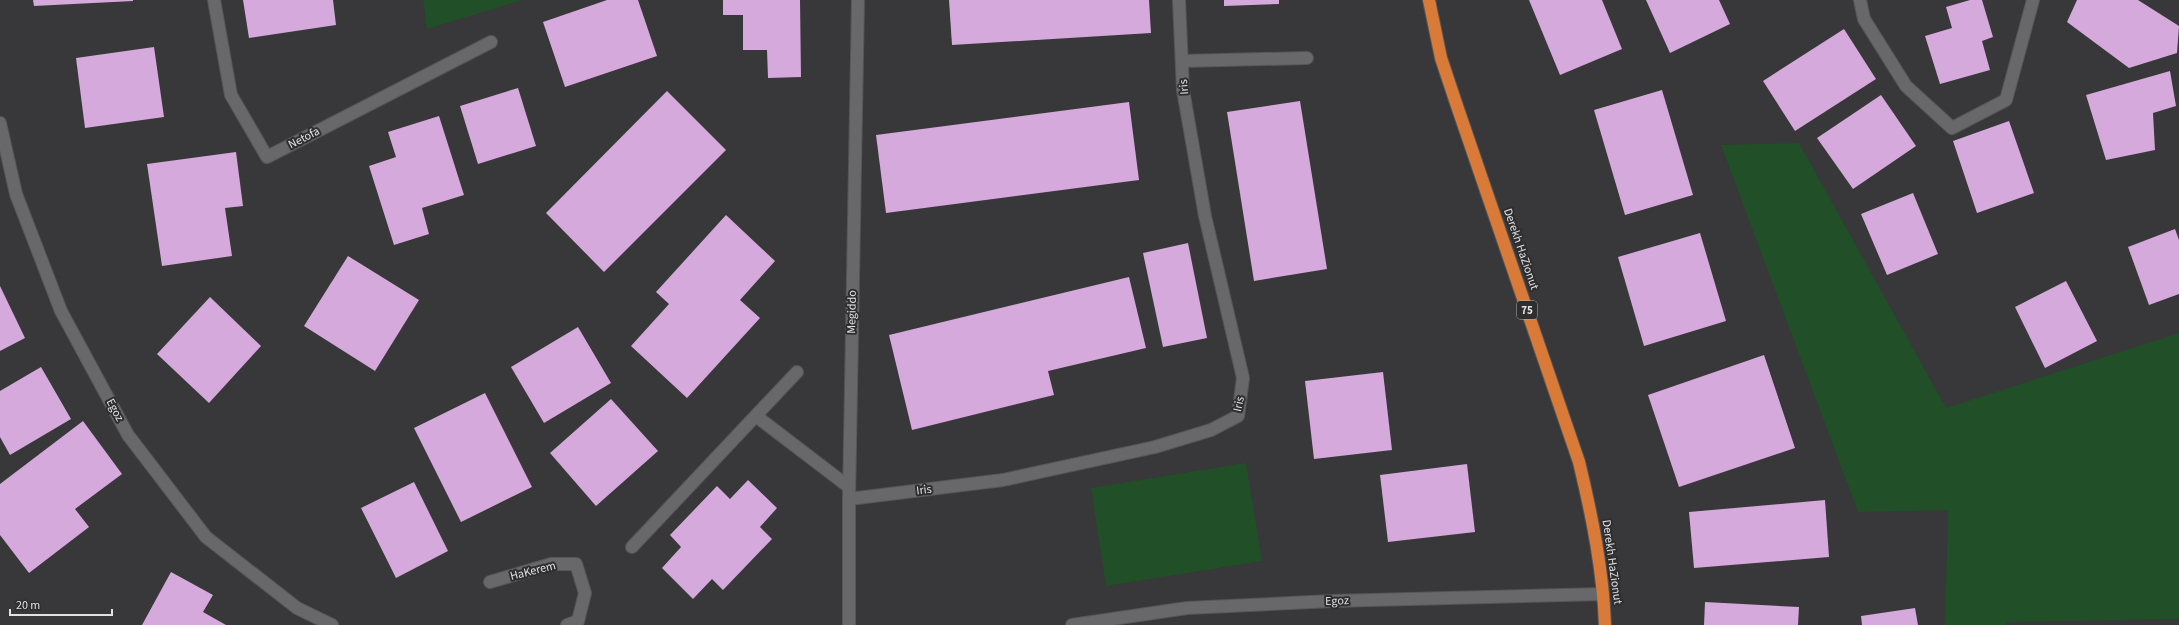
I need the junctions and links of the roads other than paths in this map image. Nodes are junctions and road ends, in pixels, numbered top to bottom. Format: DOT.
graph roads {
  1 [pos="214,0"];
  2 [pos="858,0"];
  3 [pos="1179,0"];
  4 [pos="1429,0"];
  5 [pos="1860,0"];
  6 [pos="2034,0"];
  7 [pos="491,42"];
  8 [pos="1307,58"];
  9 [pos="1182,61"];
  10 [pos="0,123"];
  11 [pos="797,372"];
  12 [pos="756,416"];
  13 [pos="849,493"];
  14 [pos="632,547"];
  15 [pos="490,582"];
  16 [pos="1604,594"];
  17 [pos="1129,621"];
  18 [pos="332,625"];
  19 [pos="567,625"];
  20 [pos="849,625"];
  21 [pos="1072,625"];
  22 [pos="1605,625"];
  1 -- 7 [label="street, Netofa"];
  2 -- 13 [label="street, Megiddo"];
  3 -- 9 [label="street, Iris"];
  4 -- 16 [label="highway, Derekh HaZionut / 75"];
  5 -- 6 [label="street"];
  8 -- 9 [label="street"];
  9 -- 13 [label="street, Iris"];
  10 -- 18 [label="street, Egoz"];
  11 -- 12 [label="street"];
  12 -- 13 [label="street"];
  12 -- 14 [label="street"];
  13 -- 20 [label="street, Megiddo"];
  15 -- 19 [label="street, HaKerem"];
  16 -- 17 [label="street, Egoz"];
  16 -- 22 [label="highway, Derekh HaZionut / 75"];
  17 -- 21 [label="street, Egoz"];
}
